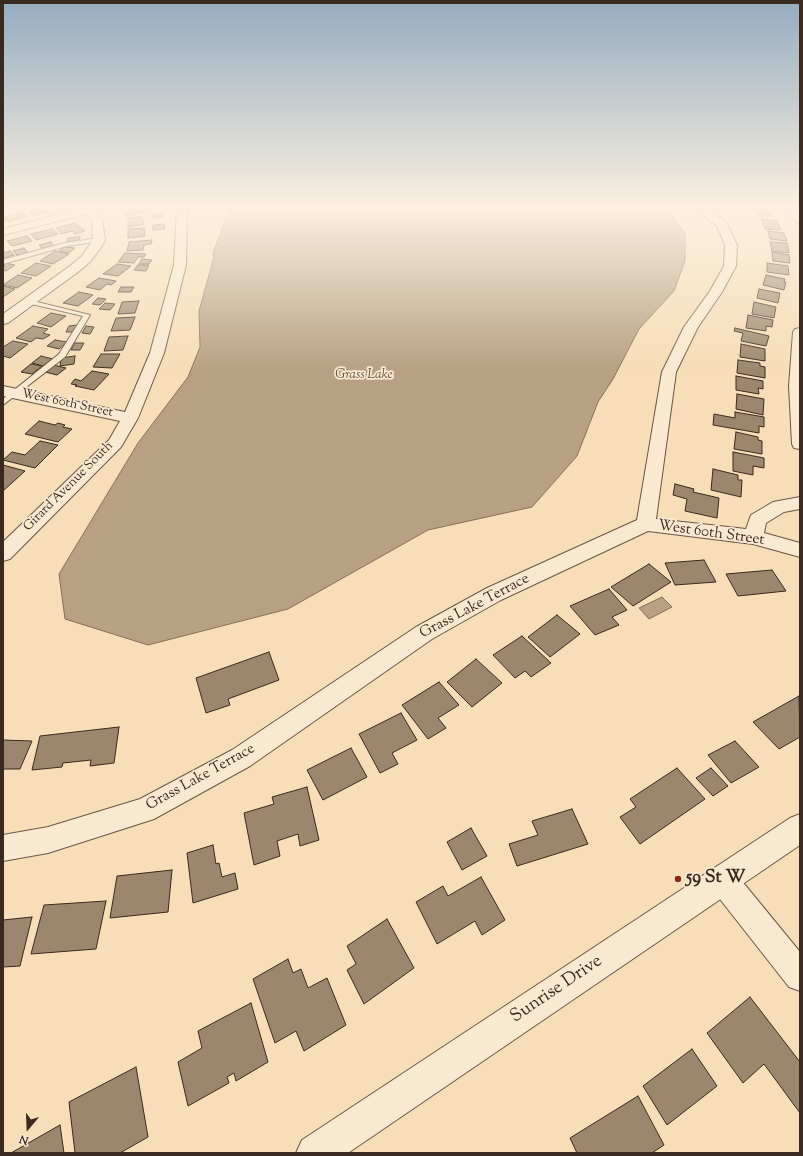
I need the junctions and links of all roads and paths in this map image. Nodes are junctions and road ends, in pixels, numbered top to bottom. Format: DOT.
graph roads {
  1 [pos="81,263"];
  2 [pos="180,263"];
  3 [pos="730,263"];
  4 [pos="29,302"];
  5 [pos="3,320"];
  6 [pos="800,332"];
  7 [pos="7,395"];
  8 [pos="130,418"];
  9 [pos="800,444"];
  10 [pos="800,503"];
  11 [pos="646,524"];
  12 [pos="753,537"];
  13 [pos="800,550"];
  14 [pos="3,554"];
  15 [pos="800,828"];
  16 [pos="3,848"];
  17 [pos="722,879"];
  18 [pos="800,976"];
  19 [pos="314,1153"];
  1 -- 4 [label="street"];
  2 -- 8 [label="street, Girard Avenue South"];
  3 -- 11 [label="street"];
  4 -- 5 [label="street"];
  4 -- 7 [label="lane"];
  6 -- 9 [label="street"];
  7 -- 8 [label="street, West 60th Street"];
  8 -- 14 [label="street, Girard Avenue South"];
  10 -- 12 [label="street"];
  11 -- 12 [label="street, West 60th Street"];
  11 -- 16 [label="street, Grass Lake Terrace"];
  12 -- 13 [label="street, West 60th Street"];
  15 -- 17 [label="street, Sunrise Drive"];
  17 -- 18 [label="street"];
  17 -- 19 [label="street, Sunrise Drive"];
}
